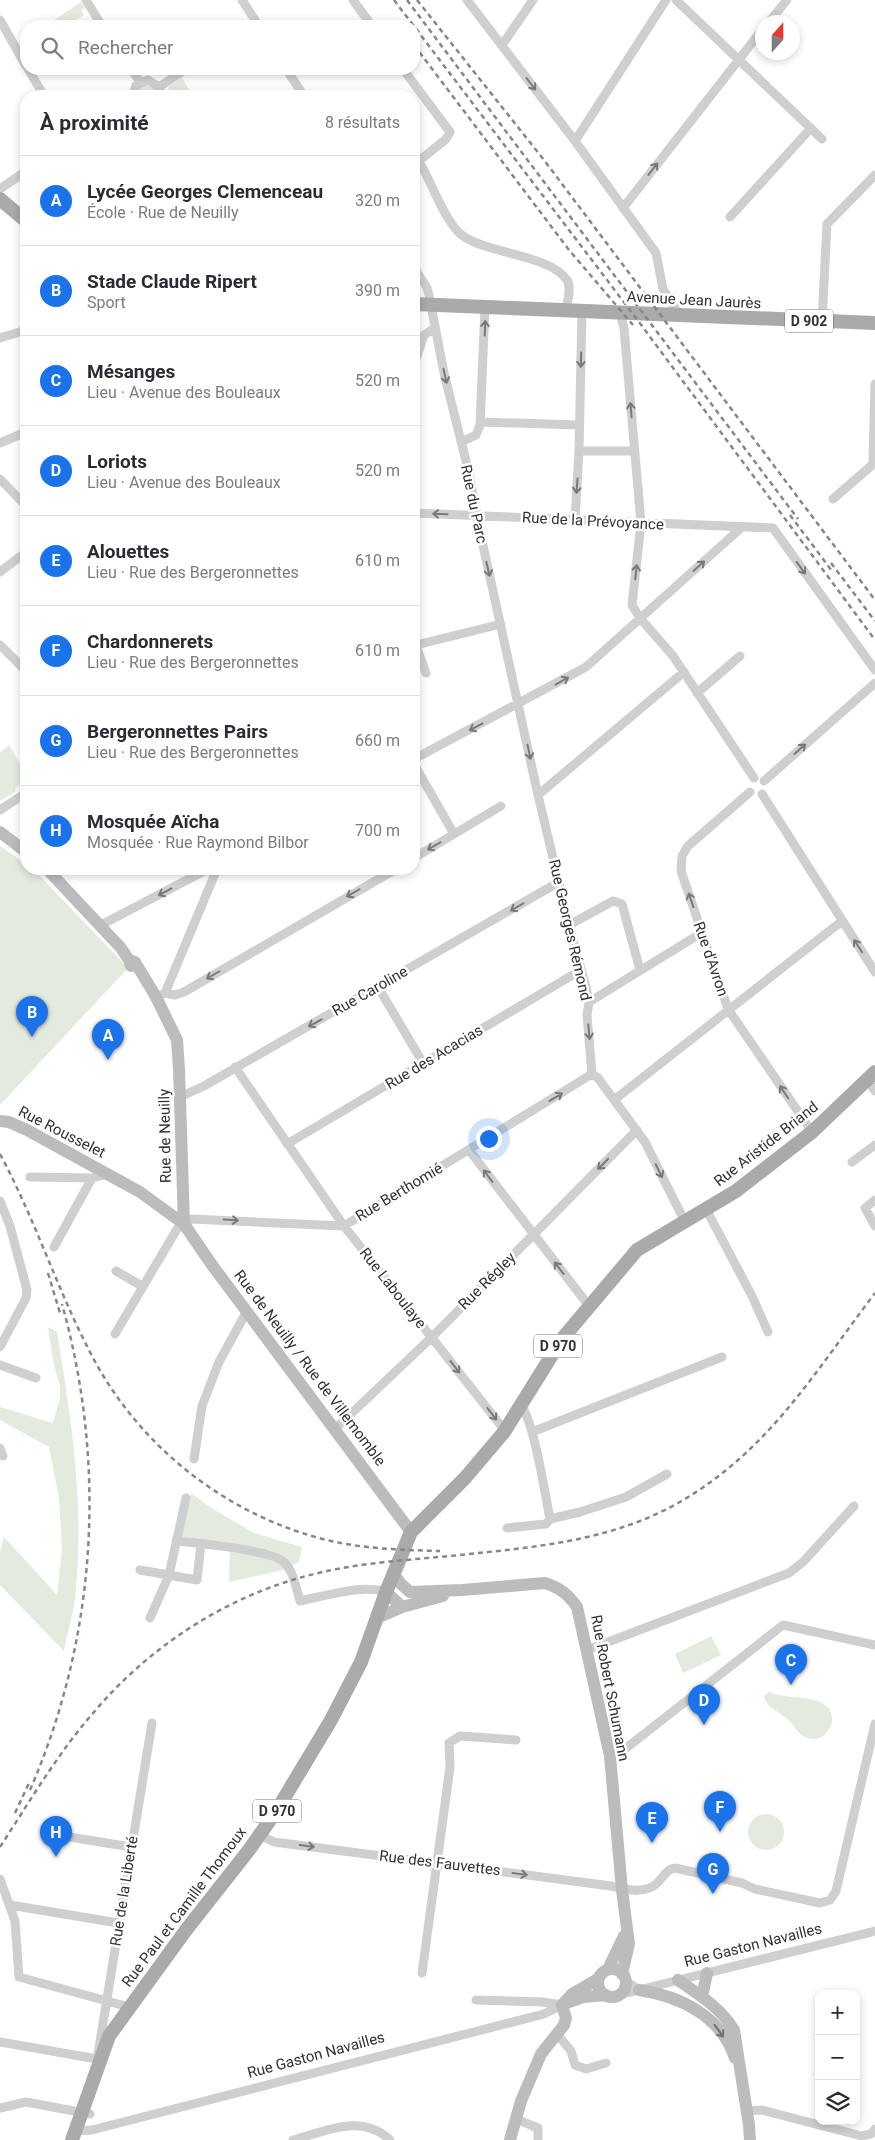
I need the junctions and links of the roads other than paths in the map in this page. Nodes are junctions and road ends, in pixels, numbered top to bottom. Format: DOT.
graph roads {
  1 [pos="86,0"];
  2 [pos="242,0"];
  3 [pos="353,0"];
  4 [pos="466,0"];
  5 [pos="533,0"];
  6 [pos="666,0"];
  7 [pos="676,0"];
  8 [pos="787,0"];
  9 [pos="775,15"];
  10 [pos="0,20"];
  11 [pos="98,20"];
  12 [pos="253,20"];
  13 [pos="368,20"];
  14 [pos="755,39"];
  15 [pos="502,45"];
  16 [pos="20,55"];
  17 [pos="739,60"];
  18 [pos="32,75"];
  19 [pos="135,75"];
  20 [pos="177,75"];
  21 [pos="290,75"];
  22 [pos="407,75"];
  23 [pos="140,82"];
  24 [pos="159,87"];
  25 [pos="40,90"];
  26 [pos="134,90"];
  27 [pos="160,90"];
  28 [pos="300,90"];
  29 [pos="419,90"];
  30 [pos="420,92"];
  31 [pos="811,128"];
  32 [pos="822,139"];
  33 [pos="575,141"];
  34 [pos="420,160"];
  35 [pos="420,163"];
  36 [pos="20,175"];
  37 [pos="875,175"];
  38 [pos="0,189"];
  39 [pos="0,199"];
  40 [pos="623,208"];
  41 [pos="20,215"];
  42 [pos="730,216"];
  43 [pos="420,277"];
  44 [pos="420,304"];
  45 [pos="429,305"];
  46 [pos="486,307"];
  47 [pos="566,310"];
  48 [pos="582,311"];
  49 [pos="620,313"];
  50 [pos="680,316"];
  51 [pos="822,322"];
  52 [pos="875,323"];
  53 [pos="435,328"];
  54 [pos="20,332"];
  55 [pos="0,338"];
  56 [pos="420,347"];
  57 [pos="875,384"];
  58 [pos="480,422"];
  59 [pos="579,425"];
  60 [pos="20,435"];
  61 [pos="461,442"];
  62 [pos="0,443"];
  63 [pos="579,451"];
  64 [pos="634,451"];
  65 [pos="874,461"];
  66 [pos="0,479"];
  67 [pos="833,499"];
  68 [pos="20,500"];
  69 [pos="420,513"];
  70 [pos="476,516"];
  71 [pos="575,520"];
  72 [pos="641,523"];
  73 [pos="741,528"];
  74 [pos="20,557"];
  75 [pos="0,572"];
  76 [pos="640,618"];
  77 [pos="501,624"];
  78 [pos="420,641"];
  79 [pos="0,645"];
  80 [pos="420,656"];
  81 [pos="740,656"];
  82 [pos="20,665"];
  83 [pos="875,670"];
  84 [pos="684,672"];
  85 [pos="426,673"];
  86 [pos="875,683"];
  87 [pos="697,693"];
  88 [pos="519,704"];
  89 [pos="420,756"];
  90 [pos="420,774"];
  91 [pos="754,778"];
  92 [pos="764,782"];
  93 [pos="750,792"];
  94 [pos="762,794"];
  95 [pos="538,795"];
  96 [pos="20,798"];
  97 [pos="501,806"];
  98 [pos="0,810"];
  99 [pos="0,832"];
  100 [pos="454,834"];
  101 [pos="20,847"];
  102 [pos="420,854"];
  103 [pos="53,875"];
  104 [pos="197,875"];
  105 [pos="214,875"];
  106 [pos="386,875"];
  107 [pos="559,882"];
  108 [pos="842,921"];
  109 [pos="569,925"];
  110 [pos="101,926"];
  111 [pos="702,932"];
  112 [pos="581,970"];
  113 [pos="640,970"];
  114 [pos="875,972"];
  115 [pos="378,988"];
  116 [pos="158,997"];
  117 [pos="589,1002"];
  118 [pos="728,1009"];
  119 [pos="423,1063"];
  120 [pos="235,1068"];
  121 [pos="592,1074"];
  122 [pos="872,1081"];
  123 [pos="180,1097"];
  124 [pos="614,1100"];
  125 [pos="0,1120"];
  126 [pos="637,1130"];
  127 [pos="812,1132"];
  128 [pos="287,1144"];
  129 [pos="875,1145"];
  130 [pos="468,1150"];
  131 [pos="852,1162"];
  132 [pos="108,1174"];
  133 [pos="30,1177"];
  134 [pos="92,1178"];
  135 [pos="875,1200"];
  136 [pos="0,1201"];
  137 [pos="706,1210"];
  138 [pos="685,1222"];
  139 [pos="184,1224"];
  140 [pos="344,1226"];
  141 [pos="875,1226"];
  142 [pos="533,1234"];
  143 [pos="54,1247"];
  144 [pos="116,1271"];
  145 [pos="142,1286"];
  146 [pos="590,1306"];
  147 [pos="247,1311"];
  148 [pos="768,1332"];
  149 [pos="115,1334"];
  150 [pos="432,1337"];
  151 [pos="0,1347"];
  152 [pos="722,1357"];
  153 [pos="0,1365"];
  154 [pos="36,1378"];
  155 [pos="521,1405"];
  156 [pos="335,1429"];
  157 [pos="504,1432"];
  158 [pos="532,1432"];
  159 [pos="194,1459"];
  160 [pos="667,1474"];
  161 [pos="186,1498"];
  162 [pos="854,1506"];
  163 [pos="550,1519"];
  164 [pos="507,1528"];
  165 [pos="411,1532"];
  166 [pos="176,1541"];
  167 [pos="201,1544"];
  168 [pos="140,1570"];
  169 [pos="169,1575"];
  170 [pos="394,1575"];
  171 [pos="462,1590"];
  172 [pos="386,1592"];
  173 [pos="410,1592"];
  174 [pos="402,1607"];
  175 [pos="150,1618"];
  176 [pos="377,1618"];
  177 [pos="875,1645"];
  178 [pos="587,1650"];
  179 [pos="152,1723"];
  180 [pos="875,1724"];
  181 [pos="516,1740"];
  182 [pos="871,1753"];
  183 [pos="610,1756"];
  184 [pos="45,1832"];
  185 [pos="260,1835"];
  186 [pos="131,1847"];
  187 [pos="436,1862"];
  188 [pos="0,1879"];
  189 [pos="622,1890"];
  190 [pos="10,1905"];
  191 [pos="118,1923"];
  192 [pos="626,1929"];
  193 [pos="875,1931"];
  194 [pos="608,1969"];
  195 [pos="422,1973"];
  196 [pos="707,1973"];
  197 [pos="624,1978"];
  198 [pos="598,1979"];
  199 [pos="678,1980"];
  200 [pos="638,1990"];
  201 [pos="606,1995"];
  202 [pos="619,1995"];
  203 [pos="702,1997"];
  204 [pos="476,2000"];
  205 [pos="682,2000"];
  206 [pos="106,2002"];
  207 [pos="562,2005"];
  208 [pos="129,2007"];
  209 [pos="557,2034"];
  210 [pos="0,2042"];
  211 [pos="97,2059"];
  212 [pos="606,2063"];
  213 [pos="743,2080"];
  214 [pos="0,2108"];
  215 [pos="86,2109"];
  216 [pos="746,2111"];
  217 [pos="516,2119"];
  218 [pos="749,2125"];
  219 [pos="875,2129"];
  220 [pos="79,2135"];
  221 [pos="293,2140"];
  222 [pos="390,2140"];
  223 [pos="510,2140"];
  224 [pos="538,2140"];
  225 [pos="750,2140"];
  226 [pos="754,2140"];
  1 -- 11 [label="street"];
  2 -- 12 [label="street"];
  3 -- 13 [label="street"];
  4 -- 15 [label="street"];
  5 -- 15 [label="street"];
  6 -- 33 [label="street"];
  7 -- 17 [label="street"];
  8 -- 9 [label="street"];
  10 -- 16 [label="street"];
  14 -- 17 [label="street"];
  15 -- 33 [label="street, one-way"];
  17 -- 31 [label="street"];
  40 -- 17 [label="street, one-way"];
  18 -- 25 [label="street"];
  19 -- 23 [label="street"];
  20 -- 24 [label="street"];
  21 -- 28 [label="street"];
  22 -- 29 [label="street"];
  23 -- 24 [label="street"];
  23 -- 26 [label="street"];
  24 -- 27 [label="street"];
  30 -- 34 [label="street"];
  31 -- 32 [label="street"];
  31 -- 42 [label="street"];
  33 -- 40 [label="street"];
  35 -- 47 [label="street"];
  36 -- 38 [label="street"];
  37 -- 51 [label="street"];
  39 -- 41 [label="main road"];
  40 -- 50 [label="street"];
  43 -- 45 [label="street, Rue du Parc"];
  44 -- 45 [label="main road, D 902"];
  45 -- 46 [label="main road, D 902"];
  45 -- 53 [label="street, Rue du Parc"];
  46 -- 47 [label="main road, Avenue Jean Jaurès / D 902"];
  58 -- 46 [label="street, one-way"];
  47 -- 48 [label="main road, Avenue Jean Jaurès / D 902"];
  48 -- 49 [label="main road, Avenue Jean Jaurès / D 902"];
  48 -- 59 [label="street, one-way"];
  49 -- 50 [label="main road, Avenue Jean Jaurès / D 902"];
  64 -- 49 [label="street, one-way"];
  50 -- 51 [label="main road, Avenue Jean Jaurès / D 902"];
  51 -- 52 [label="main road, Avenue Jean Jaurès / D 902"];
  53 -- 56 [label="street"];
  53 -- 61 [label="street, Rue du Parc, one-way"];
  54 -- 55 [label="street"];
  57 -- 65 [label="street"];
  58 -- 59 [label="street"];
  58 -- 61 [label="street"];
  59 -- 63 [label="street"];
  60 -- 62 [label="street"];
  61 -- 70 [label="street, Rue du Parc"];
  63 -- 64 [label="street"];
  63 -- 71 [label="street, one-way"];
  64 -- 72 [label="street"];
  65 -- 67 [label="street"];
  66 -- 68 [label="street"];
  70 -- 69 [label="street, Rue de la Prévoyance, one-way"];
  70 -- 71 [label="street, Rue de la Prévoyance"];
  70 -- 77 [label="street, Rue du Parc, one-way"];
  71 -- 72 [label="street, Rue de la Prévoyance"];
  72 -- 73 [label="street, Rue de la Prévoyance"];
  76 -- 72 [label="street, one-way"];
  76 -- 73 [label="street, one-way"];
  73 -- 83 [label="street, Rue de la Prévoyance, one-way"];
  74 -- 75 [label="street"];
  76 -- 84 [label="street"];
  88 -- 76 [label="street, one-way"];
  77 -- 78 [label="street"];
  77 -- 88 [label="street, Rue du Parc"];
  79 -- 82 [label="street"];
  80 -- 85 [label="street"];
  81 -- 87 [label="street"];
  84 -- 87 [label="street"];
  84 -- 95 [label="street"];
  92 -- 86 [label="street, one-way"];
  87 -- 91 [label="street"];
  88 -- 89 [label="street, one-way"];
  88 -- 95 [label="street, Rue Georges Rémond, one-way"];
  90 -- 100 [label="street"];
  91 -- 92 [label="street"];
  91 -- 93 [label="street"];
  92 -- 94 [label="street"];
  93 -- 94 [label="street"];
  111 -- 93 [label="street, Rue d'Avron, one-way"];
  94 -- 108 [label="street"];
  95 -- 107 [label="street, Rue Georges Rémond"];
  96 -- 98 [label="street"];
  97 -- 100 [label="street"];
  99 -- 101 [label="street"];
  100 -- 102 [label="street, one-way"];
  103 -- 110 [label="street, Rue de Neuilly"];
  104 -- 110 [label="street, one-way"];
  105 -- 116 [label="street"];
  106 -- 116 [label="street, one-way"];
  107 -- 109 [label="street, Rue Georges Rémond"];
  107 -- 115 [label="street, Rue Caroline, one-way"];
  114 -- 108 [label="street, one-way"];
  108 -- 118 [label="street"];
  109 -- 112 [label="street, Rue Georges Rémond"];
  109 -- 113 [label="street"];
  110 -- 116 [label="street, Rue de Neuilly"];
  111 -- 113 [label="street"];
  111 -- 118 [label="street, Rue d'Avron"];
  112 -- 117 [label="street, Rue Georges Rémond"];
  112 -- 119 [label="street, Rue des Acacias"];
  113 -- 117 [label="street"];
  115 -- 119 [label="street"];
  115 -- 120 [label="street, Rue Caroline, one-way"];
  116 -- 123 [label="street, Rue de Neuilly"];
  117 -- 121 [label="street, Rue Georges Rémond, one-way"];
  118 -- 124 [label="street"];
  127 -- 118 [label="street, Rue d'Avron, one-way"];
  119 -- 128 [label="street, Rue des Acacias"];
  120 -- 123 [label="street, Rue Caroline"];
  120 -- 128 [label="street, Rue Laboulaye"];
  121 -- 124 [label="street"];
  130 -- 121 [label="street, Rue Berthomié, one-way"];
  122 -- 127 [label="main road, Rue Aristide Briand / D 970"];
  123 -- 139 [label="street, Rue de Neuilly"];
  124 -- 126 [label="street"];
  125 -- 132 [label="street, Rue Rousselet"];
  126 -- 138 [label="street, one-way"];
  126 -- 142 [label="street, Rue Régley, one-way"];
  127 -- 137 [label="main road, Rue Aristide Briand / D 970"];
  128 -- 140 [label="street, Rue Laboulaye"];
  129 -- 131 [label="street"];
  130 -- 140 [label="street, Rue Berthomié"];
  142 -- 130 [label="street, one-way"];
  132 -- 134 [label="street, Rue Rousselet"];
  132 -- 139 [label="street, Rue Rousselet"];
  133 -- 134 [label="street, Rue Rousselet"];
  134 -- 143 [label="street"];
  135 -- 141 [label="street"];
  136 -- 151 [label="street"];
  137 -- 138 [label="main road, Rue Aristide Briand / D 970"];
  137 -- 148 [label="street"];
  138 -- 146 [label="main road, Rue Aristide Briand / D 970"];
  139 -- 140 [label="street, Rue Berthomié, one-way"];
  139 -- 145 [label="street"];
  139 -- 147 [label="street, Rue de Neuilly / Rue de Villemomble"];
  140 -- 150 [label="street, Rue Laboulaye"];
  146 -- 142 [label="street, one-way"];
  142 -- 150 [label="street, Rue Régley"];
  144 -- 145 [label="street"];
  145 -- 149 [label="street"];
  146 -- 155 [label="main road, D 970"];
  147 -- 156 [label="street, Rue de Neuilly / Rue de Villemomble"];
  147 -- 159 [label="street"];
  150 -- 156 [label="street, Rue Régley"];
  150 -- 157 [label="street, Rue Laboulaye, one-way"];
  152 -- 158 [label="street"];
  153 -- 154 [label="street"];
  155 -- 157 [label="main road, D 970"];
  155 -- 158 [label="street"];
  156 -- 165 [label="street, Rue de Neuilly / Rue de Villemomble"];
  157 -- 165 [label="main road, D 970"];
  158 -- 163 [label="street"];
  160 -- 163 [label="street"];
  161 -- 166 [label="street"];
  162 -- 178 [label="street"];
  163 -- 164 [label="street"];
  165 -- 170 [label="main road, Rue Paul et Camille Thomoux / D 970"];
  166 -- 167 [label="street"];
  166 -- 169 [label="street"];
  167 -- 169 [label="street"];
  167 -- 172 [label="street"];
  168 -- 169 [label="street"];
  169 -- 175 [label="street"];
  170 -- 172 [label="main road, Rue Paul et Camille Thomoux / D 970"];
  170 -- 173 [label="street"];
  171 -- 173 [label="street, Rue Robert Schumann"];
  171 -- 174 [label="street, Rue Robert Schumann"];
  171 -- 178 [label="street, Rue Robert Schumann"];
  172 -- 173 [label="street, Rue Robert Schumann"];
  172 -- 174 [label="street"];
  172 -- 176 [label="main road, Rue Paul et Camille Thomoux / D 970"];
  174 -- 176 [label="street, Rue Robert Schumann"];
  176 -- 185 [label="main road, Rue Paul et Camille Thomoux / D 970"];
  177 -- 183 [label="street"];
  178 -- 183 [label="street, Rue Robert Schumann"];
  179 -- 186 [label="street, Rue de la Liberté"];
  180 -- 182 [label="street"];
  181 -- 187 [label="street"];
  182 -- 189 [label="street"];
  183 -- 189 [label="street, Rue Robert Schumann"];
  184 -- 186 [label="street"];
  185 -- 187 [label="street, Rue des Fauvettes, one-way"];
  185 -- 208 [label="main road, Rue Paul et Camille Thomoux / D 970"];
  186 -- 191 [label="street, Rue de la Liberté"];
  187 -- 189 [label="street, Rue des Fauvettes, one-way"];
  187 -- 195 [label="street"];
  188 -- 190 [label="street"];
  189 -- 192 [label="street, Rue Robert Schumann"];
  190 -- 191 [label="street"];
  190 -- 206 [label="street"];
  191 -- 206 [label="street, Rue de la Liberté"];
  192 -- 194 [label="street"];
  192 -- 197 [label="street, Rue Robert Schumann"];
  193 -- 196 [label="street, Rue Gaston Navailles"];
  194 -- 197 [label="street"];
  194 -- 198 [label="street"];
  196 -- 199 [label="street, Rue Gaston Navailles"];
  196 -- 203 [label="street"];
  197 -- 200 [label="street"];
  197 -- 202 [label="street"];
  198 -- 201 [label="street"];
  198 -- 207 [label="street, Rue Gaston Navailles"];
  199 -- 200 [label="street, Rue Gaston Navailles"];
  199 -- 203 [label="street"];
  199 -- 205 [label="street"];
  200 -- 202 [label="street, Rue Gaston Navailles"];
  200 -- 205 [label="street"];
  201 -- 202 [label="street"];
  201 -- 207 [label="street, Rue Gaston Navailles"];
  203 -- 213 [label="street"];
  204 -- 207 [label="street"];
  205 -- 213 [label="street, one-way"];
  206 -- 208 [label="street"];
  206 -- 211 [label="street, Rue de la Liberté"];
  207 -- 209 [label="street"];
  207 -- 220 [label="street, Rue Gaston Navailles"];
  208 -- 215 [label="main road, Rue Paul et Camille Thomoux / D 970"];
  209 -- 212 [label="street"];
  209 -- 217 [label="street"];
  210 -- 211 [label="street"];
  211 -- 215 [label="street, Rue de la Liberté"];
  213 -- 216 [label="street"];
  214 -- 215 [label="street"];
  215 -- 220 [label="main road, Rue Paul et Camille Thomoux / D 970"];
  216 -- 218 [label="street"];
  216 -- 219 [label="street"];
  217 -- 223 [label="street"];
  217 -- 224 [label="street"];
  218 -- 225 [label="street"];
  218 -- 226 [label="street"];
  221 -- 222 [label="street"];
}
